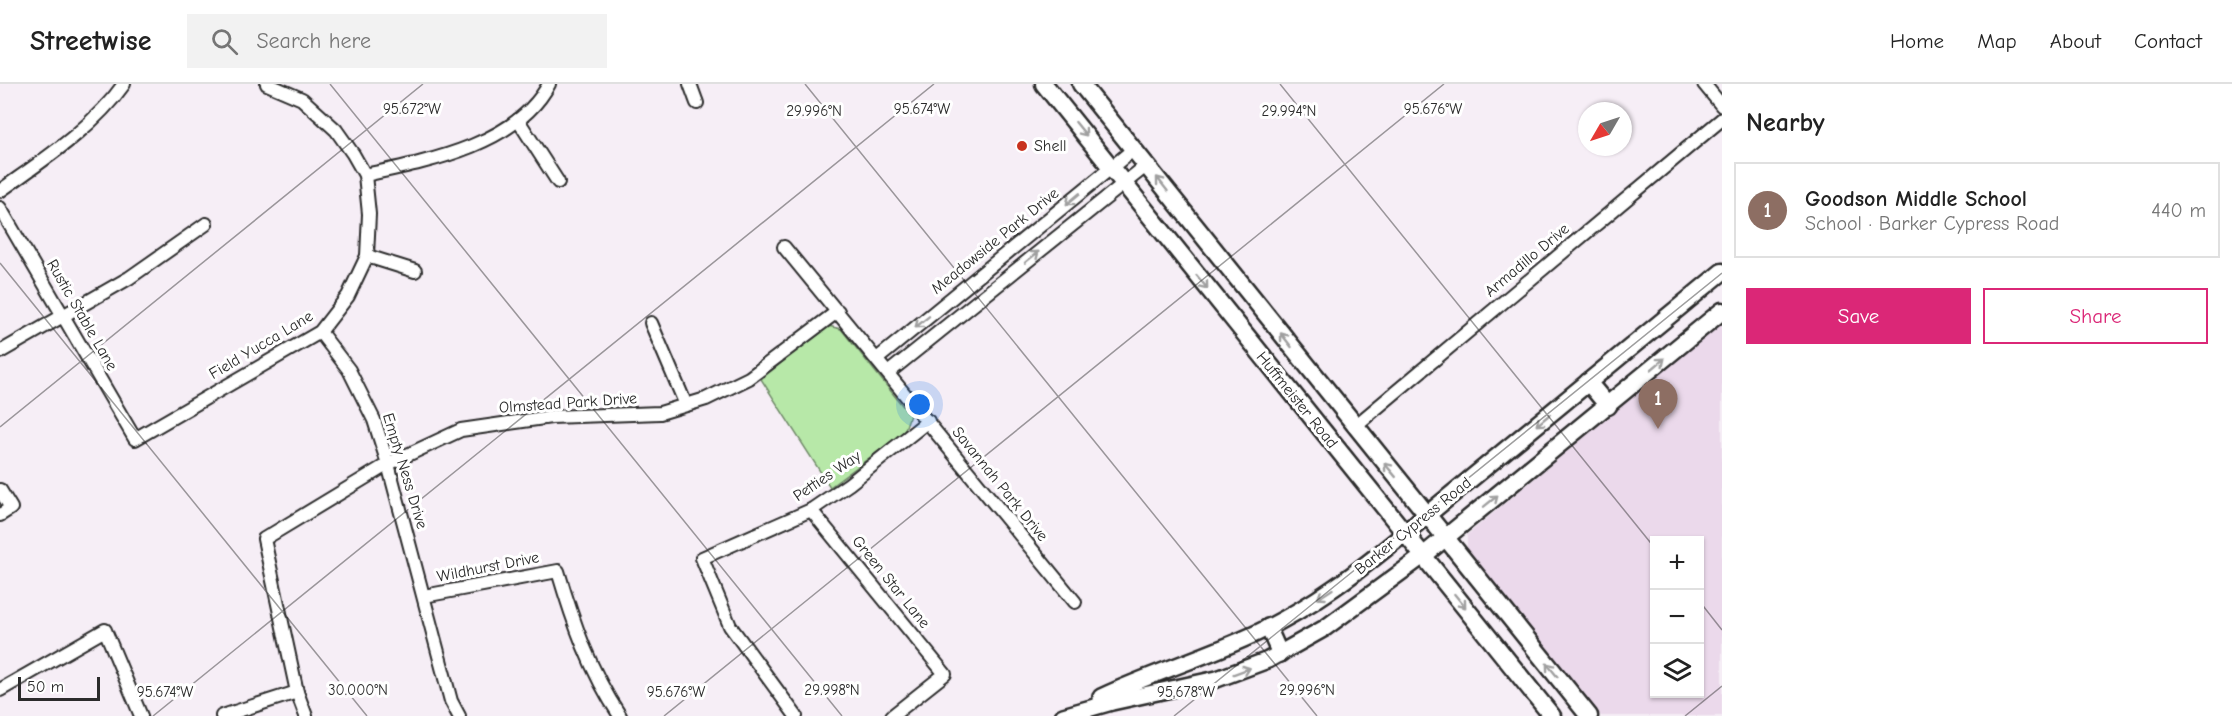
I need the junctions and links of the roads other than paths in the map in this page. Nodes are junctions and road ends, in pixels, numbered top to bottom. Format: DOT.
graph roads {
  1 [pos="124,84"];
  2 [pos="267,84"];
  3 [pos="549,84"];
  4 [pos="690,84"];
  5 [pos="1044,84"];
  6 [pos="1082,84"];
  7 [pos="1704,84"];
  8 [pos="698,103"];
  9 [pos="1722,106"];
  10 [pos="1722,119"];
  11 [pos="518,120"];
  12 [pos="1134,149"];
  13 [pos="1147,165"];
  14 [pos="1112,167"];
  15 [pos="364,175"];
  16 [pos="558,182"];
  17 [pos="1124,183"];
  18 [pos="0,191"];
  19 [pos="0,208"];
  20 [pos="206,224"];
  21 [pos="784,248"];
  22 [pos="367,256"];
  23 [pos="998,261"];
  24 [pos="415,271"];
  25 [pos="1722,272"];
  26 [pos="1010,275"];
  27 [pos="838,311"];
  28 [pos="1722,311"];
  29 [pos="63,316"];
  30 [pos="651,323"];
  31 [pos="320,332"];
  32 [pos="0,352"];
  33 [pos="877,359"];
  34 [pos="888,373"];
  35 [pos="1588,382"];
  36 [pos="686,405"];
  37 [pos="1608,406"];
  38 [pos="928,422"];
  39 [pos="1354,427"];
  40 [pos="135,439"];
  41 [pos="388,464"];
  42 [pos="0,489"];
  43 [pos="811,510"];
  44 [pos="5,511"];
  45 [pos="1428,515"];
  46 [pos="1405,533"];
  47 [pos="1446,538"];
  48 [pos="1423,556"];
  49 [pos="423,596"];
  50 [pos="1075,602"];
  51 [pos="1268,627"];
  52 [pos="1280,654"];
  53 [pos="0,690"];
  54 [pos="297,692"];
  55 [pos="141,716"];
  56 [pos="222,716"];
  57 [pos="306,716"];
  58 [pos="459,716"];
  59 [pos="620,716"];
  60 [pos="796,716"];
  61 [pos="891,716"];
  62 [pos="1552,716"];
  63 [pos="1589,716"];
  1 -- 18 [label="street"];
  2 -- 15 [label="street"];
  3 -- 11 [label="street"];
  4 -- 8 [label="street"];
  5 -- 14 [label="main road, Huffmeister Road, one-way"];
  6 -- 12 [label="main road, Huffmeister Road"];
  7 -- 9 [label="street"];
  10 -- 39 [label="street, Armadillo Drive"];
  11 -- 15 [label="street"];
  11 -- 16 [label="street"];
  12 -- 13 [label="main road, Huffmeister Road"];
  12 -- 14 [label="street, Meadowside Park Drive"];
  13 -- 17 [label="street"];
  39 -- 13 [label="main road, Huffmeister Road, one-way"];
  14 -- 17 [label="main road, Huffmeister Road"];
  14 -- 23 [label="street, Meadowside Park Drive, one-way"];
  15 -- 22 [label="street, Field Yucca Lane"];
  26 -- 17 [label="street, one-way"];
  17 -- 46 [label="main road, Huffmeister Road, one-way"];
  19 -- 29 [label="street, Rustic Stable Lane"];
  20 -- 29 [label="street"];
  21 -- 27 [label="street, Savannah Park Drive"];
  22 -- 24 [label="street"];
  22 -- 31 [label="street, Field Yucca Lane"];
  23 -- 26 [label="street"];
  23 -- 33 [label="street, Meadowside Park Drive, one-way"];
  25 -- 35 [label="main road, Barker Cypress Road"];
  26 -- 34 [label="street"];
  27 -- 33 [label="street, Savannah Park Drive"];
  27 -- 36 [label="street, Olmstead Park Drive"];
  37 -- 28 [label="main road, Barker Cypress Road, one-way"];
  29 -- 32 [label="street"];
  29 -- 40 [label="street, Rustic Stable Lane"];
  30 -- 36 [label="street"];
  31 -- 40 [label="street, Field Yucca Lane"];
  31 -- 41 [label="street, Empty Ness Drive"];
  33 -- 34 [label="street, Savannah Park Drive"];
  34 -- 38 [label="street, Savannah Park Drive"];
  35 -- 37 [label="main road"];
  35 -- 45 [label="main road, Barker Cypress Road, one-way"];
  36 -- 41 [label="street, Olmstead Park Drive"];
  47 -- 37 [label="main road, Barker Cypress Road, one-way"];
  38 -- 43 [label="street, Petties Way"];
  38 -- 50 [label="street, Savannah Park Drive"];
  45 -- 39 [label="main road, Huffmeister Road, one-way"];
  41 -- 49 [label="street, Empty Ness Drive"];
  41 -- 54 [label="street, Olmstead Park Drive"];
  42 -- 44 [label="street"];
  43 -- 60 [label="street, Petties Way"];
  43 -- 61 [label="street, Green Star Lane"];
  45 -- 46 [label="main road, Barker Cypress Road"];
  45 -- 47 [label="main road, Huffmeister Road"];
  46 -- 48 [label="main road, Huffmeister Road"];
  46 -- 51 [label="street, Barker Cypress Road, one-way"];
  47 -- 48 [label="main road, Barker Cypress Road"];
  63 -- 47 [label="main road, Huffmeister Road, one-way"];
  48 -- 52 [label="street, Barker Cypress Road"];
  48 -- 62 [label="main road, Huffmeister Road, one-way"];
  49 -- 58 [label="street, Empty Ness Drive"];
  49 -- 59 [label="street, Wildhurst Drive"];
  51 -- 52 [label="street"];
  51 -- 52 [label="street, Barker Cypress Road, one-way"];
  53 -- 55 [label="street"];
  54 -- 56 [label="street"];
  54 -- 57 [label="street"];
}
